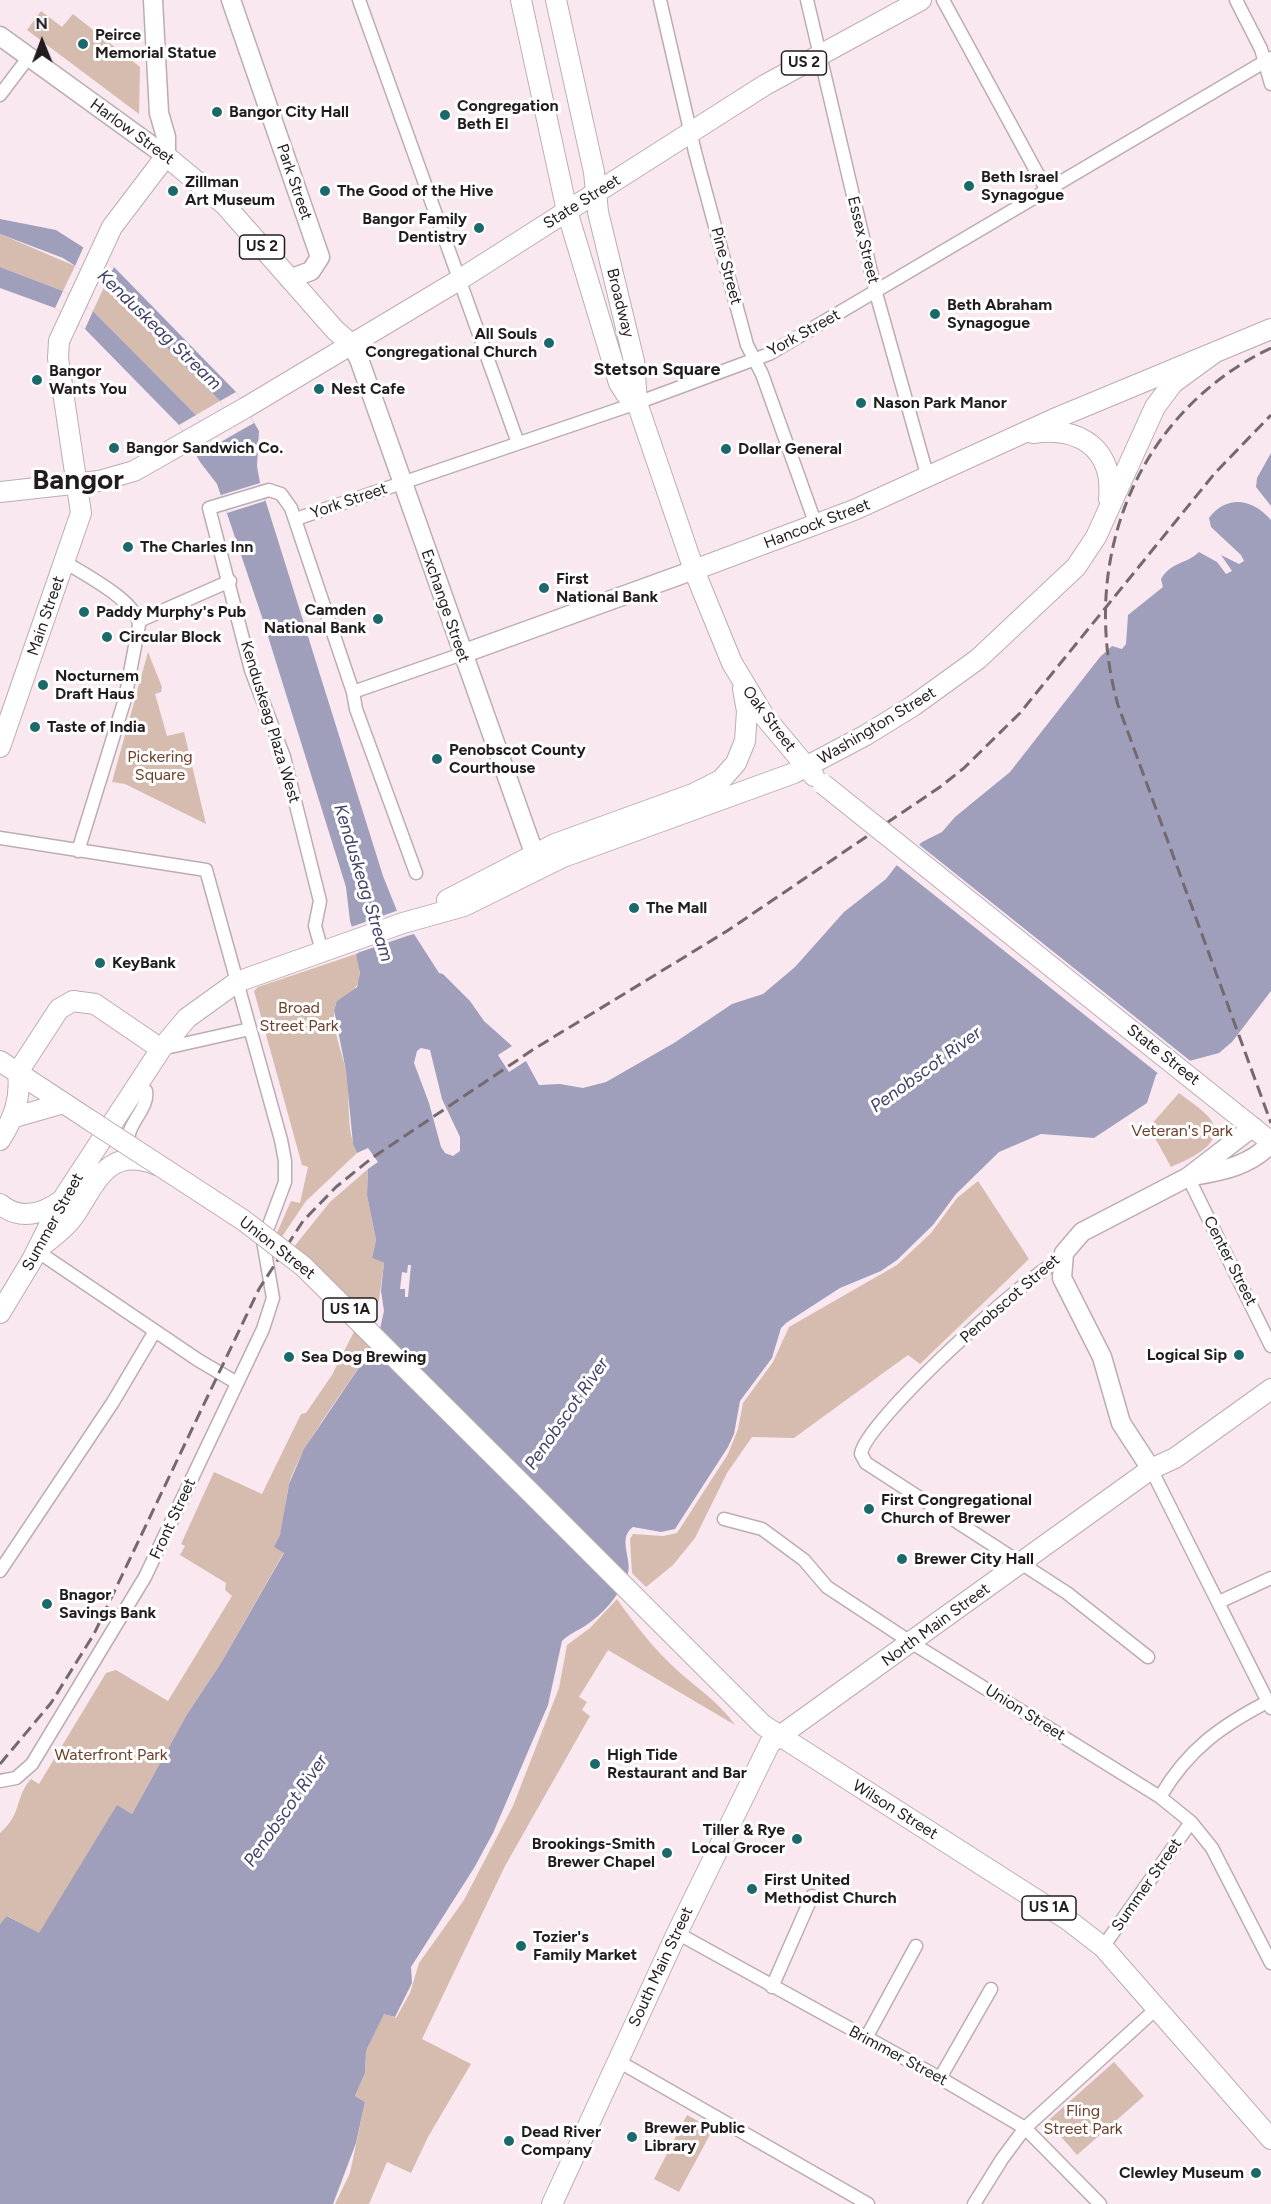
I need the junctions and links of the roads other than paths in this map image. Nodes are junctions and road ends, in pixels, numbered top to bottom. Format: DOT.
graph roads {
  1 [pos="153,0"];
  2 [pos="231,0"];
  3 [pos="360,0"];
  4 [pos="521,0"];
  5 [pos="556,0"];
  6 [pos="660,0"];
  7 [pos="807,0"];
  8 [pos="921,0"];
  9 [pos="943,0"];
  10 [pos="1236,0"];
  11 [pos="0,36"];
  12 [pos="819,55"];
  13 [pos="28,58"];
  14 [pos="1268,60"];
  15 [pos="1271,84"];
  16 [pos="0,95"];
  17 [pos="691,132"];
  18 [pos="166,156"];
  19 [pos="1047,191"];
  20 [pos="596,193"];
  21 [pos="567,211"];
  22 [pos="289,279"];
  23 [pos="459,280"];
  24 [pos="876,292"];
  25 [pos="1271,329"];
  26 [pos="351,344"];
  27 [pos="1214,353"];
  28 [pos="754,360"];
  29 [pos="637,403"];
  30 [pos="1017,436"];
  31 [pos="518,443"];
  32 [pos="928,478"];
  33 [pos="401,483"];
  34 [pos="77,484"];
  35 [pos="0,492"];
  36 [pos="1108,507"];
  37 [pos="296,519"];
  38 [pos="816,525"];
  39 [pos="65,562"];
  40 [pos="694,570"];
  41 [pos="230,581"];
  42 [pos="139,621"];
  43 [pos="462,654"];
  44 [pos="741,680"];
  45 [pos="353,692"];
  46 [pos="0,747"];
  47 [pos="806,767"];
  48 [pos="0,838"];
  49 [pos="78,851"];
  50 [pos="537,861"];
  51 [pos="416,873"];
  52 [pos="322,951"];
  53 [pos="1054,969"];
  54 [pos="237,982"];
  55 [pos="250,1029"];
  56 [pos="161,1049"];
  57 [pos="0,1060"];
  58 [pos="18,1072"];
  59 [pos="138,1084"];
  60 [pos="64,1103"];
  61 [pos="15,1117"];
  62 [pos="1253,1127"];
  63 [pos="0,1140"];
  64 [pos="1271,1143"];
  65 [pos="160,1166"];
  66 [pos="1188,1177"];
  67 [pos="62,1200"];
  68 [pos="0,1204"];
  69 [pos="265,1233"];
  70 [pos="37,1251"];
  71 [pos="1062,1259"];
  72 [pos="0,1313"];
  73 [pos="155,1331"];
  74 [pos="1271,1346"];
  75 [pos="1271,1375"];
  76 [pos="237,1383"];
  77 [pos="1271,1389"];
  78 [pos="1150,1469"];
  79 [pos="517,1479"];
  80 [pos="724,1519"];
  81 [pos="1021,1564"];
  82 [pos="0,1571"];
  83 [pos="1271,1578"];
  84 [pos="1219,1602"];
  85 [pos="912,1643"];
  86 [pos="1148,1657"];
  87 [pos="1270,1703"];
  88 [pos="778,1736"];
  89 [pos="6,1781"];
  90 [pos="1160,1797"];
  91 [pos="1191,1822"];
  92 [pos="812,1896"];
  93 [pos="677,1933"];
  94 [pos="916,1946"];
  95 [pos="1103,1947"];
  96 [pos="1271,1963"];
  97 [pos="772,1987"];
  98 [pos="991,1989"];
  99 [pos="1156,2008"];
  100 [pos="866,2038"];
  101 [pos="618,2061"];
  102 [pos="940,2078"];
  103 [pos="1025,2128"];
  104 [pos="1271,2139"];
  105 [pos="556,2202"];
  106 [pos="868,2204"];
  107 [pos="974,2204"];
  108 [pos="1100,2204"];
  1 -- 18 [label="street"];
  2 -- 22 [label="street, Park Street"];
  3 -- 23 [label="street"];
  4 -- 21 [label="main road, Broadway"];
  5 -- 20 [label="main road, Broadway"];
  6 -- 17 [label="street, Pine Street"];
  7 -- 12 [label="street, Essex Street"];
  8 -- 12 [label="main road, State Street / US 2"];
  9 -- 19 [label="street"];
  10 -- 14 [label="street"];
  11 -- 13 [label="street, Harlow Street"];
  12 -- 17 [label="main road, State Street / US 2"];
  12 -- 24 [label="street, Essex Street"];
  13 -- 16 [label="street"];
  13 -- 18 [label="street, Harlow Street"];
  14 -- 15 [label="street"];
  14 -- 19 [label="street, York Street"];
  17 -- 20 [label="main road, State Street / US 2"];
  17 -- 28 [label="street, Pine Street"];
  18 -- 22 [label="main road, Harlow Street / US 2"];
  18 -- 34 [label="main road, Main Street"];
  19 -- 24 [label="street, York Street"];
  20 -- 21 [label="main road, State Street / US 2"];
  20 -- 29 [label="main road, Broadway"];
  21 -- 23 [label="main road, State Street / US 2"];
  21 -- 29 [label="main road, Broadway"];
  22 -- 26 [label="main road, Harlow Street / US 2"];
  23 -- 26 [label="main road, State Street / US 2"];
  23 -- 31 [label="street"];
  24 -- 28 [label="street, York Street"];
  24 -- 32 [label="street, Essex Street"];
  25 -- 27 [label="main road, Hancock Street"];
  26 -- 33 [label="street, Exchange Street"];
  26 -- 34 [label="main road, State Street / US 2"];
  27 -- 30 [label="main road, Hancock Street"];
  27 -- 36 [label="main road, Washington Street"];
  28 -- 29 [label="street, York Street"];
  28 -- 38 [label="street, Pine Street"];
  29 -- 31 [label="street, York Street"];
  29 -- 40 [label="main road, Oak Street"];
  30 -- 32 [label="main road, Hancock Street"];
  30 -- 36 [label="main road"];
  31 -- 33 [label="street, York Street"];
  32 -- 38 [label="main road, Hancock Street"];
  33 -- 37 [label="street, York Street"];
  33 -- 43 [label="street, Exchange Street"];
  34 -- 35 [label="main road, US 2"];
  34 -- 39 [label="main road, Main Street"];
  36 -- 47 [label="main road, Washington Street"];
  37 -- 41 [label="street, Kenduskeag Plaza West"];
  37 -- 45 [label="street"];
  38 -- 40 [label="main road, Hancock Street"];
  39 -- 42 [label="street"];
  39 -- 46 [label="main road, Main Street"];
  40 -- 43 [label="street, Hancock Street"];
  40 -- 44 [label="main road, Oak Street"];
  41 -- 42 [label="street"];
  41 -- 52 [label="street, Kenduskeag Plaza West"];
  42 -- 49 [label="street"];
  43 -- 45 [label="street, Hancock Street"];
  43 -- 50 [label="street, Exchange Street"];
  44 -- 47 [label="main road, Oak Street"];
  44 -- 50 [label="main road, Washington Street"];
  45 -- 51 [label="street"];
  47 -- 50 [label="main road, Washington Street"];
  47 -- 53 [label="main road, Oak Street, bridge"];
  48 -- 49 [label="street"];
  49 -- 54 [label="street"];
  50 -- 52 [label="main road, Washington Street"];
  52 -- 54 [label="main road, Washington Street"];
  53 -- 62 [label="main road, State Street"];
  54 -- 55 [label="street"];
  54 -- 56 [label="main road, Washington Street"];
  55 -- 56 [label="street"];
  55 -- 69 [label="street"];
  56 -- 58 [label="main road"];
  56 -- 59 [label="main road, US 1A"];
  57 -- 58 [label="main road, Union Street"];
  58 -- 60 [label="main road, Union Street / US 1A"];
  58 -- 61 [label="main road"];
  59 -- 67 [label="main road, Summer Street / US 1A"];
  59 -- 69 [label="street"];
  60 -- 61 [label="main road"];
  60 -- 65 [label="main road, Union Street / US 1A, bridge"];
  61 -- 63 [label="main road"];
  62 -- 64 [label="main road, State Street"];
  62 -- 66 [label="street"];
  64 -- 66 [label="street"];
  65 -- 70 [label="main road, US 1A, bridge"];
  65 -- 79 [label="main road, Union Street / US 1A, bridge"];
  66 -- 71 [label="street, Penobscot Street"];
  66 -- 74 [label="street, Center Street"];
  67 -- 68 [label="main road"];
  67 -- 70 [label="main road, Summer Street / US 1A"];
  69 -- 76 [label="street, Front Street"];
  70 -- 72 [label="main road, Summer Street / US 1A"];
  70 -- 73 [label="street"];
  71 -- 78 [label="street"];
  71 -- 81 [label="street, Penobscot Street"];
  73 -- 76 [label="street"];
  73 -- 82 [label="street"];
  75 -- 78 [label="main road, North Main Street"];
  76 -- 89 [label="street, Front Street"];
  77 -- 78 [label="main road, North Main Street"];
  78 -- 81 [label="main road, North Main Street"];
  78 -- 84 [label="street"];
  79 -- 88 [label="main road, Wilson Street / US 1A"];
  80 -- 85 [label="street, Union Street"];
  81 -- 85 [label="main road, North Main Street"];
  81 -- 86 [label="street"];
  83 -- 84 [label="street"];
  84 -- 87 [label="street"];
  85 -- 88 [label="main road, North Main Street"];
  85 -- 90 [label="street, Union Street"];
  87 -- 90 [label="street"];
  88 -- 93 [label="main road, South Main Street"];
  88 -- 95 [label="main road, Wilson Street / US 1A"];
  90 -- 91 [label="street, Union Street"];
  91 -- 95 [label="street, Summer Street"];
  91 -- 96 [label="street, Union Street"];
  92 -- 97 [label="street"];
  93 -- 97 [label="street, Brimmer Street"];
  93 -- 101 [label="main road, South Main Street"];
  94 -- 100 [label="street"];
  95 -- 99 [label="main road, Wilson Street / US 1A"];
  97 -- 100 [label="street, Brimmer Street"];
  98 -- 102 [label="street"];
  99 -- 103 [label="street"];
  99 -- 104 [label="main road, Wilson Street / US 1A"];
  100 -- 102 [label="street, Brimmer Street"];
  101 -- 105 [label="main road, South Main Street"];
  101 -- 106 [label="street"];
  102 -- 103 [label="street, Brimmer Street"];
  103 -- 107 [label="street"];
  103 -- 108 [label="street, Brimmer Street"];
}
